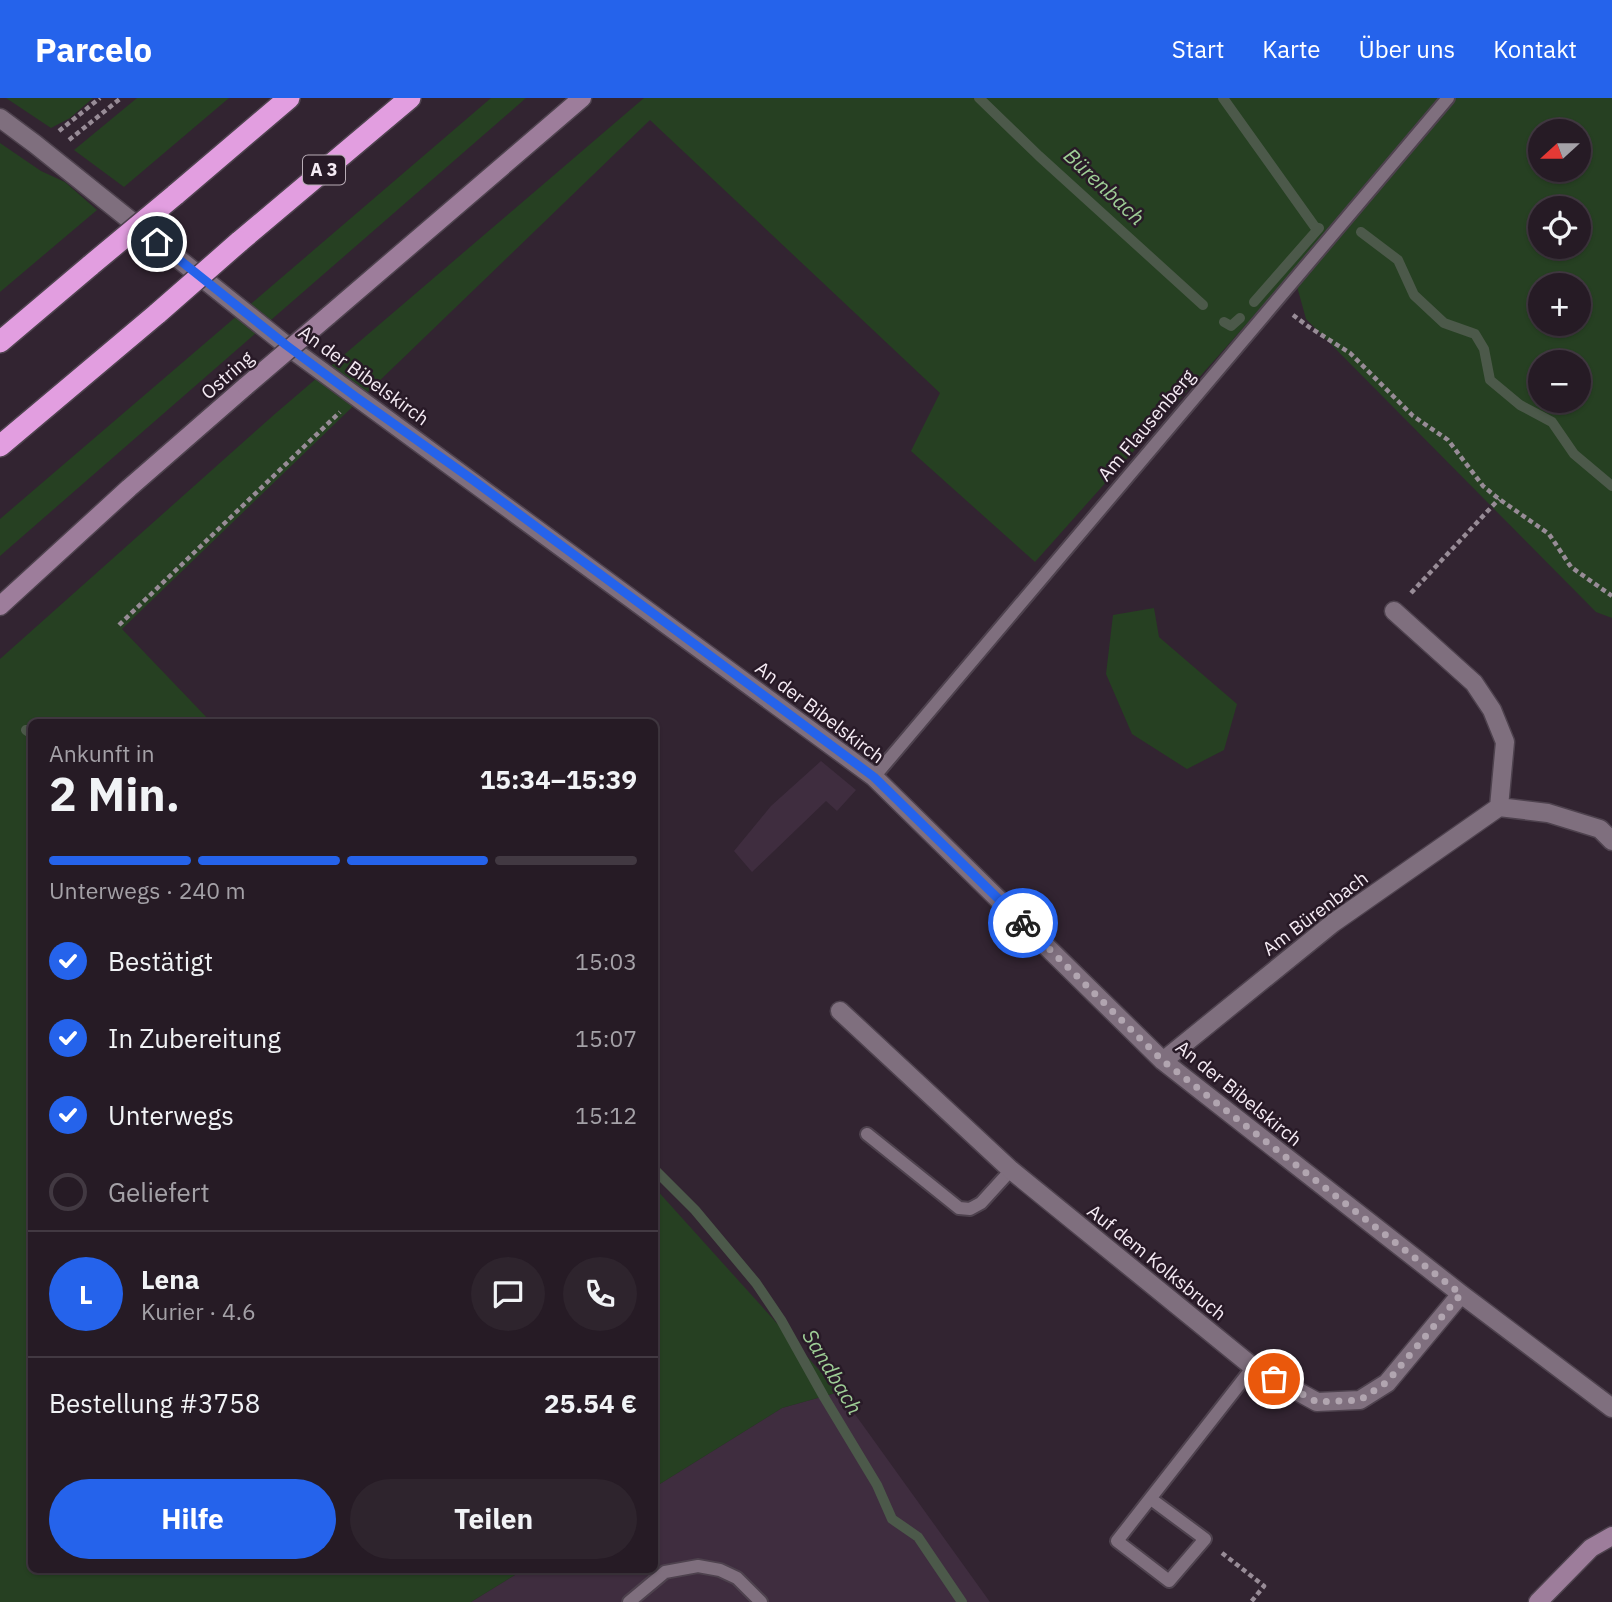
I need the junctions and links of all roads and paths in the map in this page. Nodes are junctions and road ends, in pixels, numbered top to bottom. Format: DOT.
graph roads {
  1 [pos="121,98"];
  2 [pos="289,98"];
  3 [pos="410,98"];
  4 [pos="582,98"];
  5 [pos="1448,98"];
  6 [pos="0,118"];
  7 [pos="50,156"];
  8 [pos="1276,301"];
  9 [pos="0,342"];
  10 [pos="356,397"];
  11 [pos="0,446"];
  12 [pos="1499,499"];
  13 [pos="1612,596"];
  14 [pos="0,606"];
  15 [pos="1394,611"];
  16 [pos="119,625"];
  17 [pos="874,777"];
  18 [pos="1499,807"];
  19 [pos="1612,841"];
  20 [pos="840,1011"];
  21 [pos="1163,1061"];
  22 [pos="867,1134"];
  23 [pos="1012,1170"];
  24 [pos="1461,1294"];
  25 [pos="1253,1367"];
  26 [pos="1612,1408"];
  27 [pos="1151,1499"];
  28 [pos="1612,1536"];
  29 [pos="1205,1539"];
  30 [pos="629,1602"];
  31 [pos="761,1602"];
  32 [pos="1251,1602"];
  33 [pos="1538,1602"];
  1 -- 7 [label="path"];
  2 -- 9 [label="highway, bridge"];
  3 -- 11 [label="highway, A 3, bridge"];
  4 -- 14 [label="main road, Ostring, bridge"];
  5 -- 8 [label="lane, Am Flausenberg"];
  6 -- 7 [label="street, An der Bibelskirch"];
  7 -- 10 [label="street, An der Bibelskirch"];
  8 -- 12 [label="path"];
  8 -- 17 [label="lane, Am Flausenberg"];
  10 -- 16 [label="path"];
  10 -- 17 [label="street, An der Bibelskirch"];
  12 -- 13 [label="path"];
  12 -- 15 [label="path"];
  15 -- 18 [label="street"];
  17 -- 21 [label="street, An der Bibelskirch"];
  18 -- 19 [label="street"];
  18 -- 21 [label="street, Am Bürenbach"];
  20 -- 23 [label="street, Auf dem Kolksbruch"];
  21 -- 24 [label="street, An der Bibelskirch"];
  22 -- 23 [label="lane"];
  23 -- 25 [label="street, Auf dem Kolksbruch"];
  24 -- 25 [label="street, Auf dem Kolksbruch"];
  24 -- 26 [label="street, An der Bibelskirch"];
  25 -- 27 [label="lane"];
  27 -- 29 [label="lane"];
  27 -- 29 [label="lane"];
  28 -- 33 [label="main road"];
  29 -- 32 [label="path"];
  30 -- 31 [label="lane"];
}
